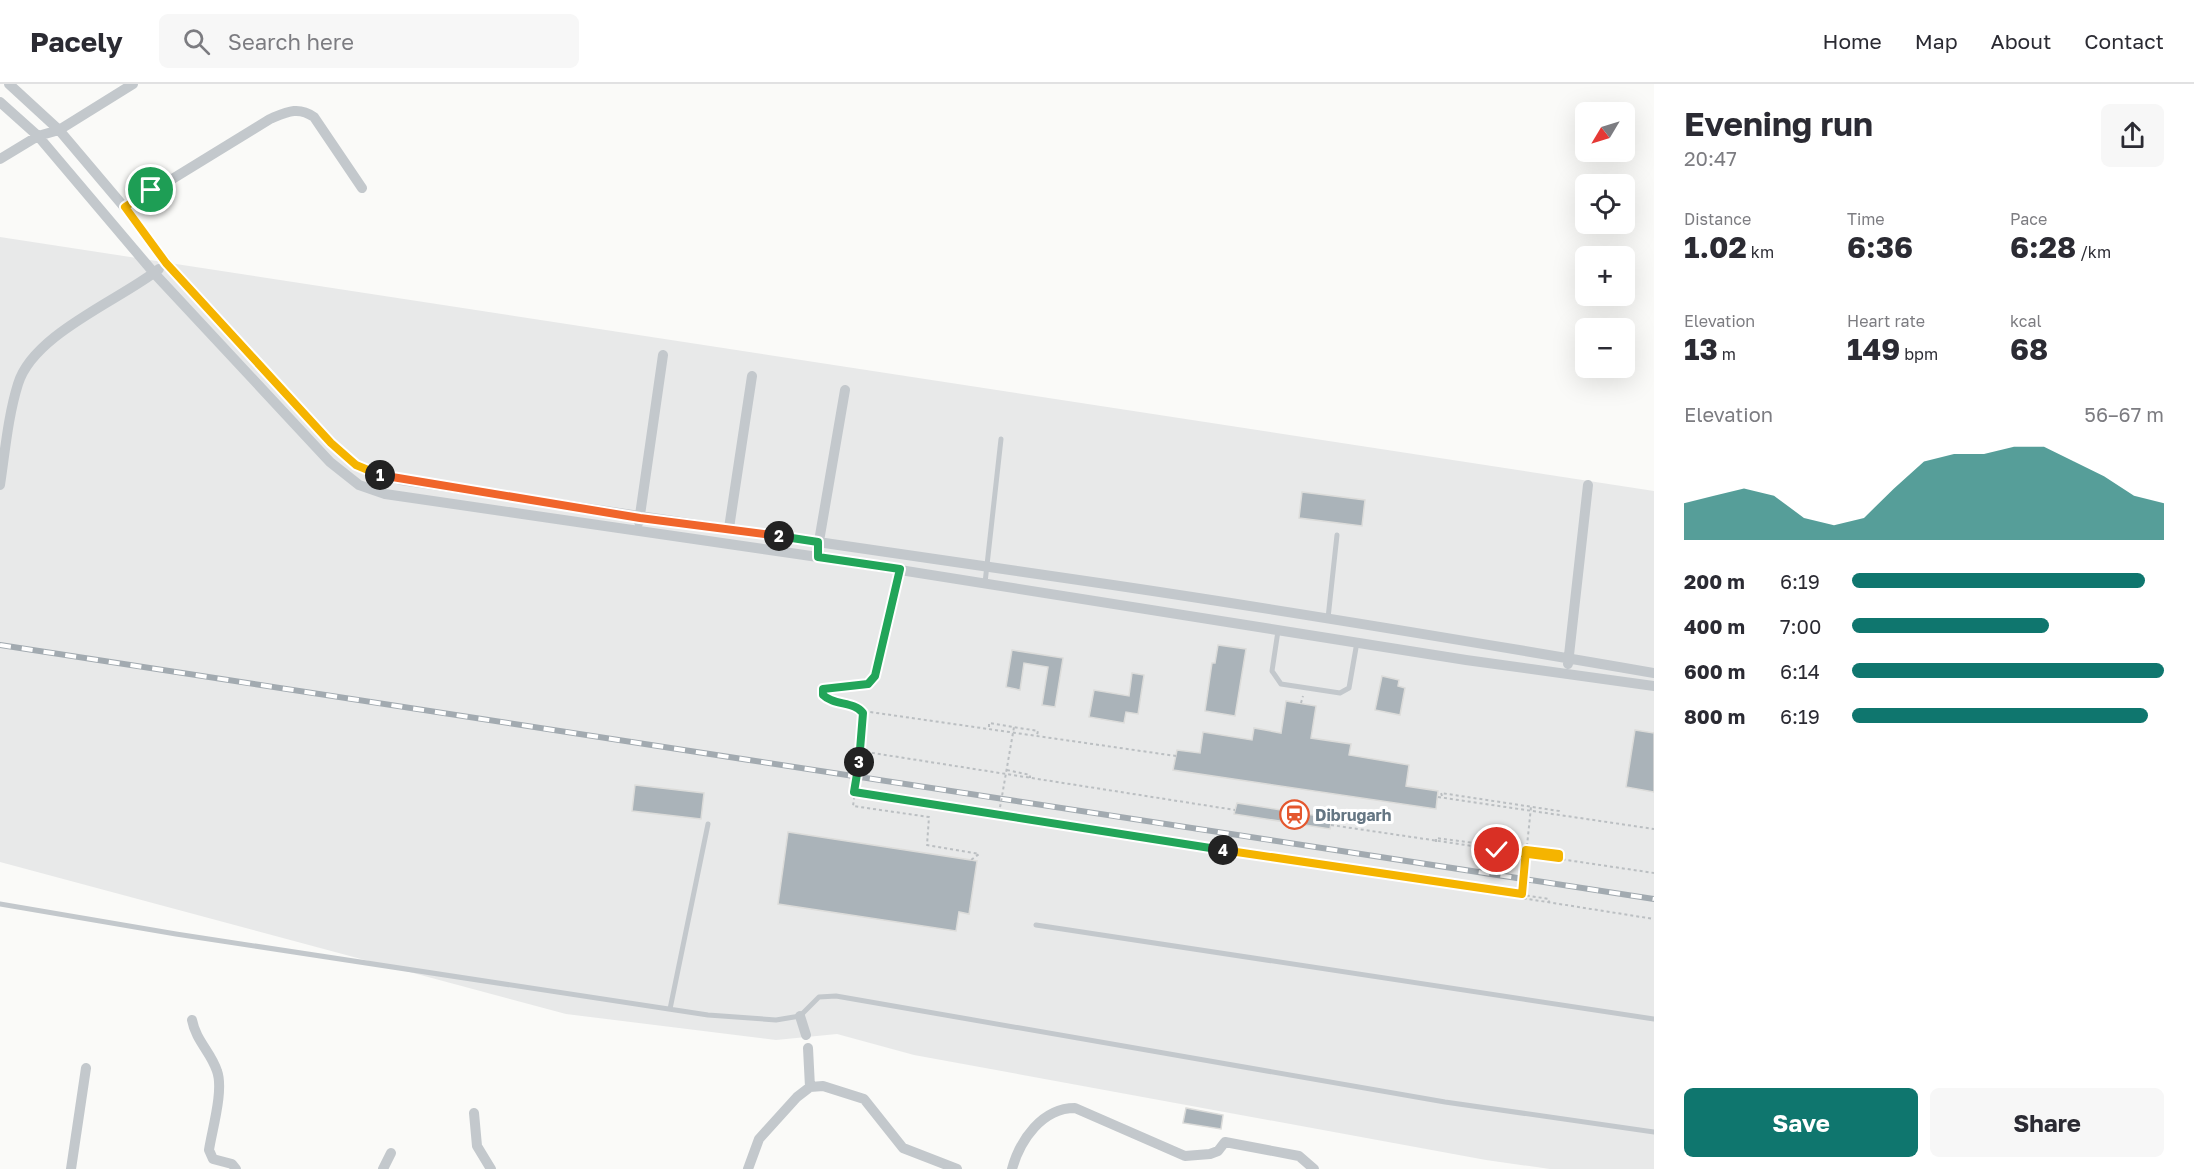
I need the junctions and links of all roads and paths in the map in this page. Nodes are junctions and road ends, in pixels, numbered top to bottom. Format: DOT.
graph roads {
  1 [pos="9,84"];
  2 [pos="133,84"];
  3 [pos="0,102"];
  4 [pos="59,130"];
  5 [pos="38,136"];
  6 [pos="0,159"];
  7 [pos="362,188"];
  8 [pos="125,207"];
  9 [pos="166,263"];
  10 [pos="154,273"];
  11 [pos="663,355"];
  12 [pos="752,375"];
  13 [pos="844,390"];
  14 [pos="12,413"];
  15 [pos="0,420"];
  16 [pos="1000,439"];
  17 [pos="0,485"];
  18 [pos="1588,485"];
  19 [pos="640,518"];
  20 [pos="729,528"];
  21 [pos="638,532"];
  22 [pos="1337,535"];
  23 [pos="818,542"];
  24 [pos="818,557"];
  25 [pos="986,567"];
  26 [pos="900,569"];
  27 [pos="985,583"];
  28 [pos="1328,620"];
  29 [pos="1278,630"];
  30 [pos="1358,642"];
  31 [pos="1568,658"];
  32 [pos="1567,673"];
  33 [pos="1654,673"];
  34 [pos="1654,684"];
  35 [pos="859,708"];
  36 [pos="989,727"];
  37 [pos="1014,727"];
  38 [pos="1037,735"];
  39 [pos="860,751"];
  40 [pos="1176,756"];
  41 [pos="1006,771"];
  42 [pos="1030,778"];
  43 [pos="854,792"];
  44 [pos="1531,807"];
  45 [pos="1235,810"];
  46 [pos="1559,814"];
  47 [pos="1023,819"];
  48 [pos="708,824"];
  49 [pos="1331,825"];
  50 [pos="1654,829"];
  51 [pos="1436,842"];
  52 [pos="1526,850"];
  53 [pos="1559,858"];
  54 [pos="971,860"];
  55 [pos="1654,873"];
  56 [pos="1439,884"];
  57 [pos="1522,894"];
  58 [pos="1549,902"];
  59 [pos="0,904"];
  60 [pos="1654,919"];
  61 [pos="1036,925"];
  62 [pos="670,1009"];
  63 [pos="800,1016"];
  64 [pos="1654,1019"];
  65 [pos="192,1020"];
  66 [pos="806,1035"];
  67 [pos="808,1048"];
  68 [pos="86,1068"];
  69 [pos="810,1087"];
  70 [pos="474,1113"];
  71 [pos="1654,1132"];
  72 [pos="391,1153"];
  73 [pos="71,1169"];
  74 [pos="236,1169"];
  75 [pos="384,1169"];
  76 [pos="491,1169"];
  77 [pos="748,1169"];
  78 [pos="954,1169"];
  79 [pos="1012,1169"];
  80 [pos="1314,1169"];
  1 -- 4 [label="street"];
  2 -- 4 [label="street"];
  3 -- 5 [label="street"];
  4 -- 5 [label="street"];
  4 -- 8 [label="street"];
  5 -- 6 [label="street"];
  5 -- 10 [label="street"];
  7 -- 8 [label="street"];
  8 -- 9 [label="street"];
  9 -- 10 [label="street"];
  9 -- 19 [label="street"];
  10 -- 14 [label="street"];
  10 -- 21 [label="street"];
  11 -- 19 [label="street"];
  12 -- 20 [label="street"];
  13 -- 23 [label="street"];
  14 -- 15 [label="street"];
  14 -- 17 [label="street"];
  16 -- 25 [label="lane"];
  18 -- 31 [label="street"];
  19 -- 20 [label="street"];
  19 -- 21 [label="street"];
  20 -- 23 [label="street"];
  21 -- 24 [label="street"];
  22 -- 28 [label="lane"];
  23 -- 24 [label="street"];
  23 -- 25 [label="street"];
  24 -- 26 [label="street"];
  25 -- 27 [label="lane"];
  25 -- 28 [label="street"];
  26 -- 27 [label="street"];
  26 -- 35 [label="path"];
  27 -- 29 [label="street"];
  28 -- 31 [label="street"];
  29 -- 30 [label="street"];
  29 -- 30 [label="lane"];
  30 -- 32 [label="street"];
  31 -- 32 [label="street"];
  31 -- 33 [label="street"];
  32 -- 34 [label="street"];
  35 -- 36 [label="path"];
  35 -- 39 [label="path"];
  36 -- 37 [label="path"];
  36 -- 38 [label="path"];
  37 -- 38 [label="path"];
  37 -- 41 [label="path, bridge"];
  38 -- 40 [label="path"];
  39 -- 42 [label="path"];
  39 -- 43 [label="path"];
  41 -- 42 [label="path"];
  41 -- 47 [label="path, bridge"];
  42 -- 45 [label="path"];
  43 -- 47 [label="path"];
  43 -- 54 [label="path"];
  44 -- 46 [label="path"];
  44 -- 46 [label="path"];
  44 -- 52 [label="path, bridge"];
  46 -- 50 [label="path"];
  47 -- 56 [label="path"];
  48 -- 62 [label="lane"];
  49 -- 51 [label="path"];
  51 -- 52 [label="path"];
  51 -- 53 [label="path"];
  52 -- 53 [label="path"];
  52 -- 57 [label="path, bridge"];
  53 -- 55 [label="path"];
  56 -- 57 [label="path"];
  56 -- 58 [label="path"];
  57 -- 58 [label="path"];
  58 -- 60 [label="path"];
  59 -- 62 [label="lane"];
  61 -- 64 [label="lane"];
  62 -- 63 [label="lane"];
  63 -- 66 [label="street"];
  63 -- 71 [label="lane"];
  65 -- 74 [label="street"];
  67 -- 69 [label="street"];
  68 -- 73 [label="street"];
  69 -- 77 [label="street"];
  69 -- 78 [label="street"];
  70 -- 76 [label="street"];
  72 -- 75 [label="street"];
  79 -- 80 [label="street"];
}
